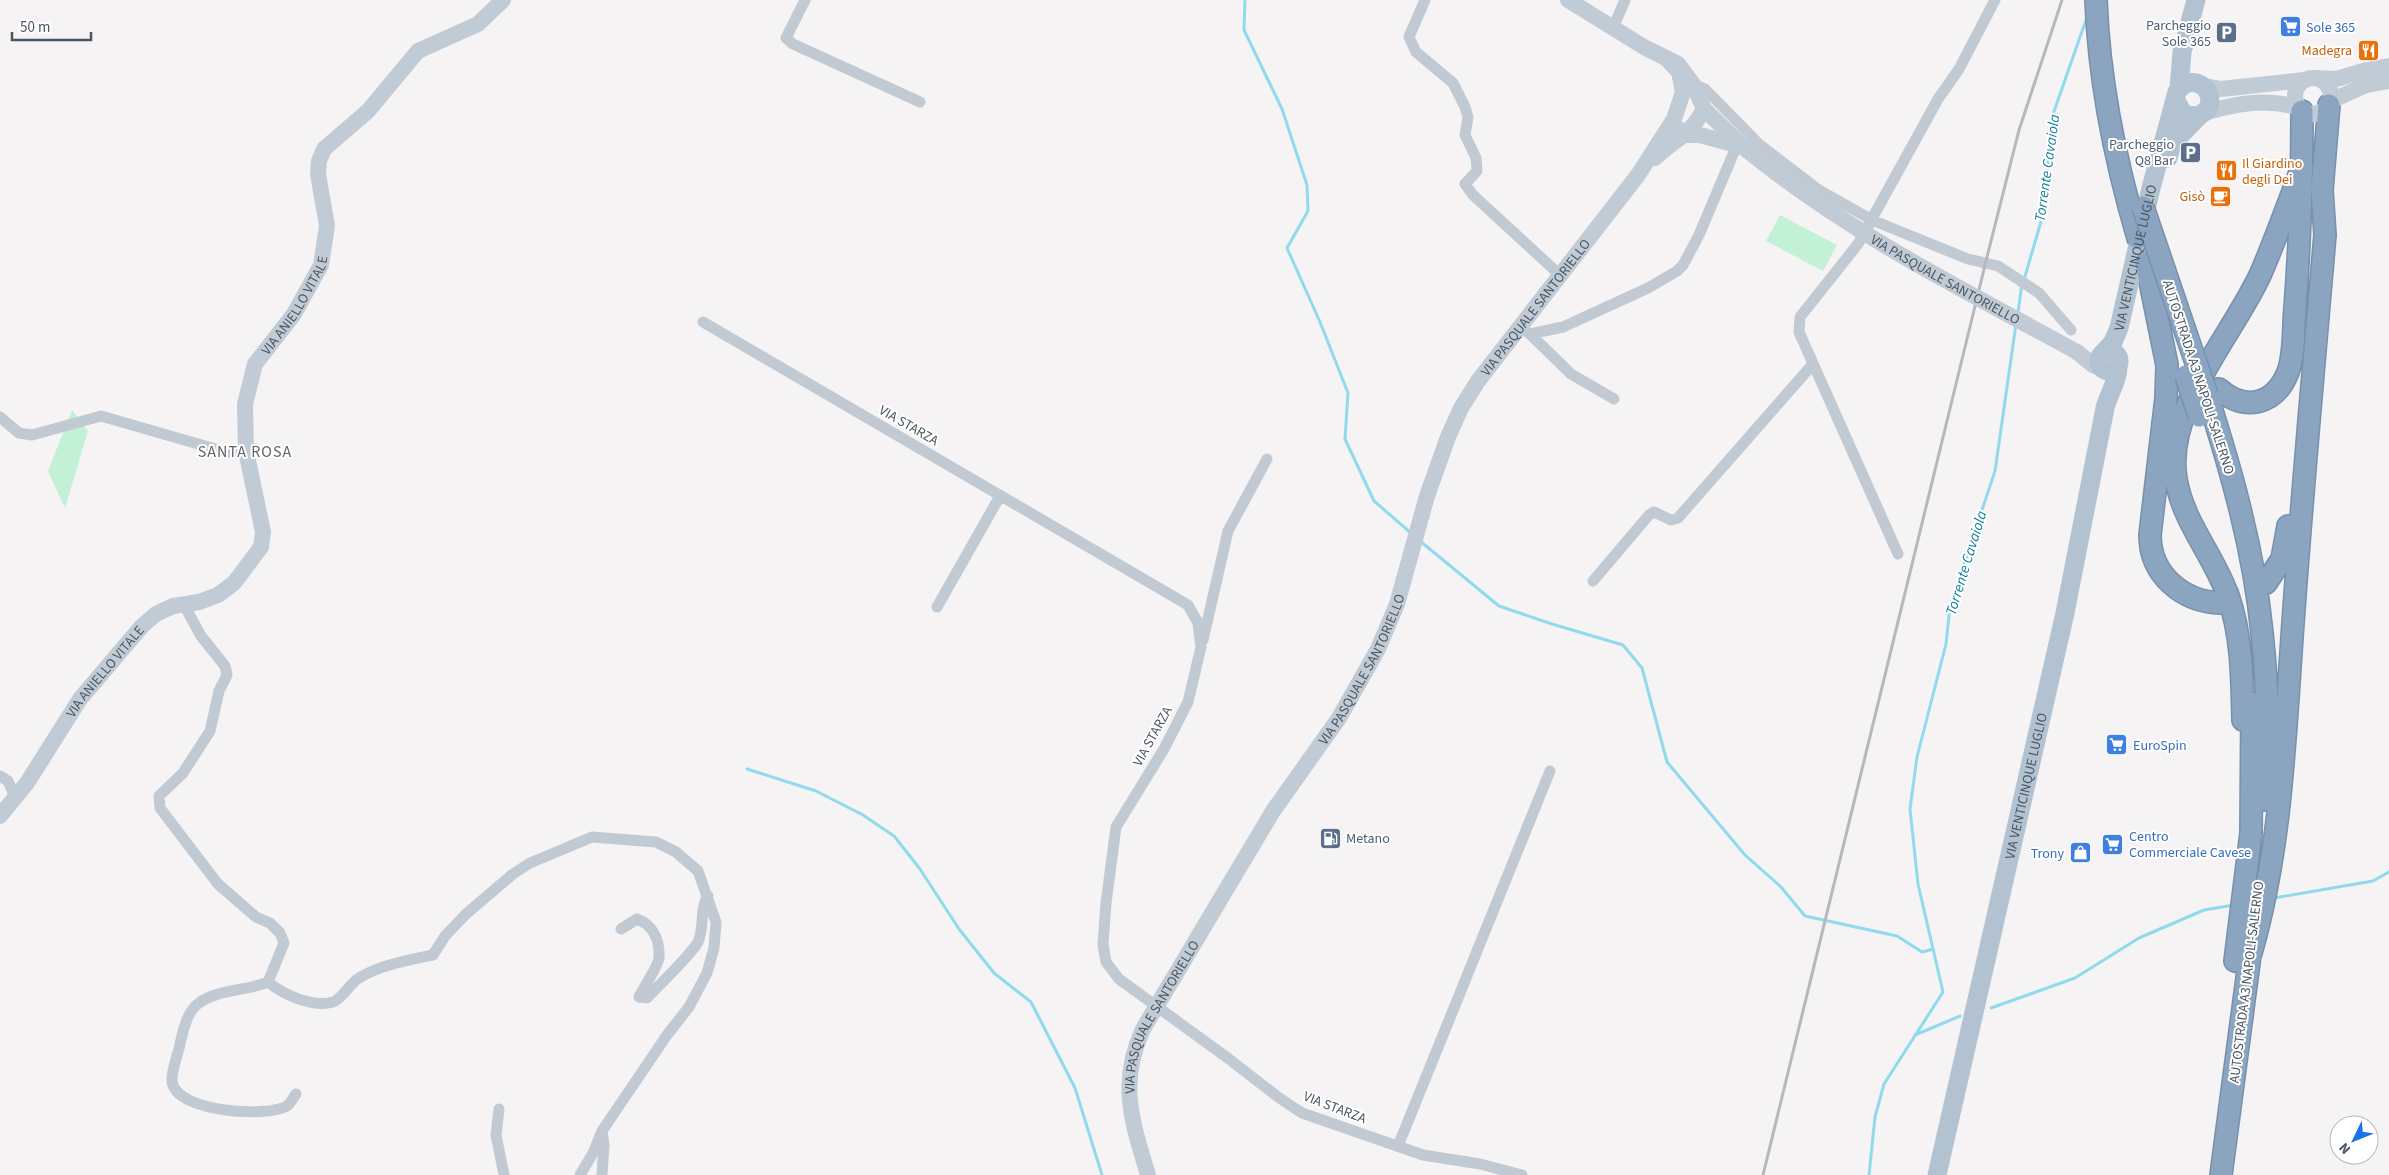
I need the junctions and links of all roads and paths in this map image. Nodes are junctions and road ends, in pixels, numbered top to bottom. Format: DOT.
graph roads {
  1 [pos="503,0"];
  2 [pos="804,0"];
  3 [pos="1425,0"];
  4 [pos="1568,0"];
  5 [pos="1625,0"];
  6 [pos="1994,0"];
  7 [pos="2096,0"];
  8 [pos="2196,0"];
  9 [pos="2106,14"];
  10 [pos="2190,26"];
  11 [pos="1613,28"];
  12 [pos="2389,66"];
  13 [pos="2310,79"];
  14 [pos="2389,81"];
  15 [pos="2205,86"];
  16 [pos="1688,88"];
  17 [pos="2178,95"];
  18 [pos="1719,101"];
  19 [pos="920,102"];
  20 [pos="2330,103"];
  21 [pos="1704,109"];
  22 [pos="2301,109"];
  23 [pos="2202,115"];
  24 [pos="1674,119"];
  25 [pos="1686,135"];
  26 [pos="1741,147"];
  27 [pos="2302,167"];
  28 [pos="1638,175"];
  29 [pos="2322,190"];
  30 [pos="1872,220"];
  31 [pos="2146,262"];
  32 [pos="1560,275"];
  33 [pos="703,322"];
  34 [pos="1525,330"];
  35 [pos="2071,330"];
  36 [pos="2109,361"];
  37 [pos="1813,364"];
  38 [pos="2213,392"];
  39 [pos="1614,399"];
  40 [pos="0,417"];
  41 [pos="246,451"];
  42 [pos="1267,459"];
  43 [pos="1000,496"];
  44 [pos="1898,554"];
  45 [pos="1593,581"];
  46 [pos="2266,583"];
  47 [pos="183,603"];
  48 [pos="2221,604"];
  49 [pos="937,607"];
  50 [pos="1201,647"];
  51 [pos="1550,771"];
  52 [pos="0,776"];
  53 [pos="16,799"];
  54 [pos="0,816"];
  55 [pos="2251,833"];
  56 [pos="708,896"];
  57 [pos="621,929"];
  58 [pos="2251,953"];
  59 [pos="268,982"];
  60 [pos="1156,1006"];
  61 [pos="296,1094"];
  62 [pos="499,1109"];
  63 [pos="602,1131"];
  64 [pos="1398,1146"];
  65 [pos="504,1175"];
  66 [pos="580,1175"];
  67 [pos="602,1175"];
  68 [pos="1148,1175"];
  69 [pos="1522,1175"];
  70 [pos="1938,1175"];
  71 [pos="2207,1175"];
  72 [pos="2221,1175"];
  1 -- 41 [label="street, VIA ANIELLO VITALE"];
  2 -- 19 [label="street"];
  3 -- 32 [label="street"];
  4 -- 11 [label="street"];
  5 -- 11 [label="street"];
  6 -- 30 [label="street"];
  7 -- 9 [label="highway, AUTOSTRADA A3 NAPOLI-SALERNO"];
  8 -- 10 [label="main road, VIA VENTICINQUE LUGLIO"];
  9 -- 31 [label="highway, AUTOSTRADA A3 NAPOLI-SALERNO"];
  9 -- 38 [label="highway, AUTOSTRADA A3 NAPOLI-SALERNO, bridge"];
  10 -- 15 [label="main road, VIA VENTICINQUE LUGLIO"];
  10 -- 17 [label="main road, VIA VENTICINQUE LUGLIO"];
  11 -- 16 [label="street"];
  12 -- 13 [label="street"];
  13 -- 15 [label="street"];
  13 -- 20 [label="street"];
  13 -- 22 [label="street"];
  14 -- 20 [label="street"];
  15 -- 17 [label="main road"];
  15 -- 23 [label="main road"];
  16 -- 18 [label="street"];
  16 -- 21 [label="street"];
  16 -- 24 [label="street"];
  17 -- 23 [label="main road"];
  17 -- 36 [label="main road, VIA VENTICINQUE LUGLIO"];
  18 -- 21 [label="street"];
  18 -- 30 [label="street"];
  20 -- 22 [label="street"];
  20 -- 29 [label="highway"];
  21 -- 24 [label="street"];
  21 -- 25 [label="street"];
  21 -- 26 [label="street, VIA PASQUALE SANTORIELLO"];
  22 -- 23 [label="street"];
  22 -- 27 [label="highway"];
  23 -- 36 [label="main road, VIA VENTICINQUE LUGLIO"];
  24 -- 25 [label="street"];
  24 -- 28 [label="street"];
  25 -- 26 [label="street"];
  25 -- 28 [label="street"];
  26 -- 34 [label="street"];
  26 -- 36 [label="street, VIA PASQUALE SANTORIELLO, bridge"];
  27 -- 38 [label="highway"];
  27 -- 55 [label="highway"];
  28 -- 32 [label="street, VIA PASQUALE SANTORIELLO"];
  29 -- 46 [label="highway"];
  29 -- 58 [label="highway"];
  30 -- 35 [label="street"];
  30 -- 37 [label="street"];
  31 -- 48 [label="highway"];
  31 -- 55 [label="highway, AUTOSTRADA A3 NAPOLI-SALERNO, bridge"];
  32 -- 34 [label="street, VIA PASQUALE SANTORIELLO"];
  33 -- 43 [label="street, VIA STARZA"];
  34 -- 39 [label="street"];
  34 -- 60 [label="street, VIA PASQUALE SANTORIELLO"];
  36 -- 70 [label="main road, VIA VENTICINQUE LUGLIO"];
  37 -- 44 [label="street"];
  37 -- 45 [label="street"];
  38 -- 58 [label="highway, AUTOSTRADA A3 NAPOLI-SALERNO"];
  40 -- 41 [label="street"];
  41 -- 47 [label="street, VIA ANIELLO VITALE"];
  42 -- 50 [label="street"];
  43 -- 49 [label="street"];
  43 -- 50 [label="street, VIA STARZA"];
  47 -- 53 [label="street, VIA ANIELLO VITALE"];
  47 -- 59 [label="street"];
  50 -- 60 [label="street, VIA STARZA"];
  51 -- 64 [label="street"];
  52 -- 53 [label="street"];
  53 -- 54 [label="street, VIA ANIELLO VITALE"];
  55 -- 71 [label="highway, AUTOSTRADA A3 NAPOLI-SALERNO"];
  56 -- 57 [label="street"];
  56 -- 59 [label="street"];
  56 -- 63 [label="street"];
  58 -- 72 [label="highway, AUTOSTRADA A3 NAPOLI-SALERNO"];
  59 -- 61 [label="street"];
  60 -- 64 [label="street, VIA STARZA"];
  60 -- 68 [label="street, VIA PASQUALE SANTORIELLO"];
  62 -- 65 [label="street"];
  63 -- 66 [label="street"];
  63 -- 67 [label="street"];
  64 -- 69 [label="street, VIA STARZA"];
}
